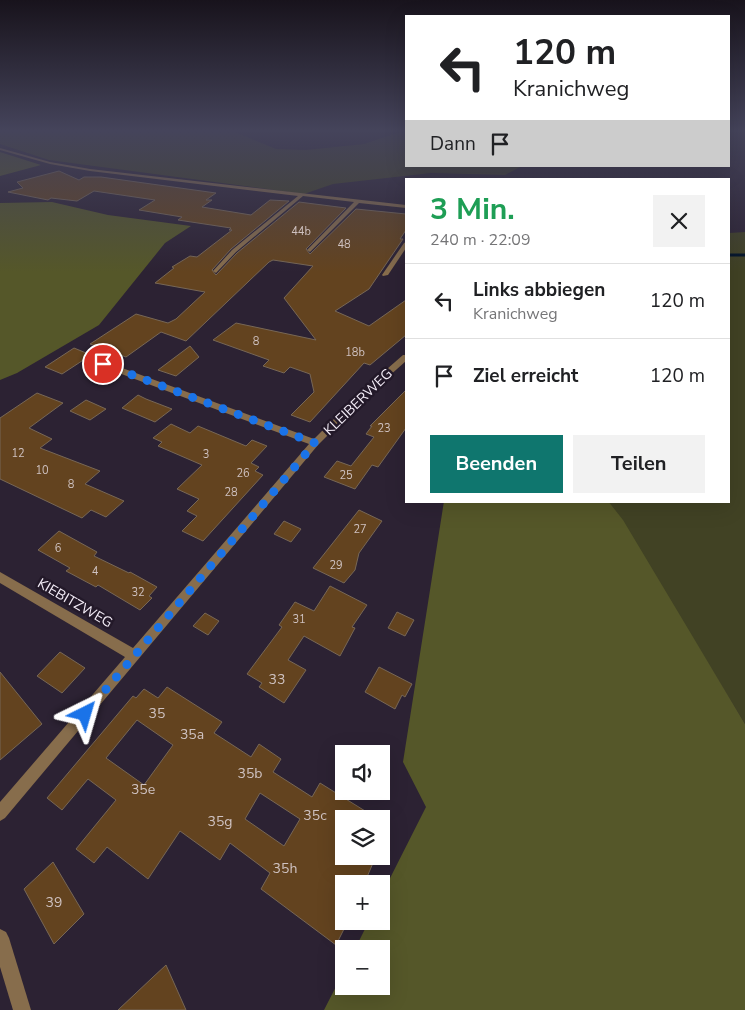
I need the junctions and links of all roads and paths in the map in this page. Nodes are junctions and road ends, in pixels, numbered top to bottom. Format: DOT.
graph roads {
  1 [pos="150,177"];
  2 [pos="302,195"];
  3 [pos="358,201"];
  4 [pos="405,206"];
  5 [pos="405,245"];
  6 [pos="310,250"];
  7 [pos="216,272"];
  8 [pos="385,275"];
  9 [pos="405,358"];
  10 [pos="103,364"];
  11 [pos="315,443"];
  12 [pos="0,577"];
  13 [pos="134,655"];
  14 [pos="0,812"];
  15 [pos="0,938"];
  16 [pos="22,1010"];
  1 -- 2 [label="street"];
  2 -- 3 [label="street"];
  2 -- 7 [label="street"];
  3 -- 4 [label="street"];
  3 -- 6 [label="street"];
  5 -- 8 [label="street"];
  9 -- 11 [label="street, KLEIBERWEG"];
  10 -- 11 [label="street"];
  11 -- 13 [label="street, KLEIBERWEG"];
  12 -- 13 [label="street, KIEBITZWEG"];
  13 -- 14 [label="street, KLEIBERWEG"];
  15 -- 16 [label="street"];
}
